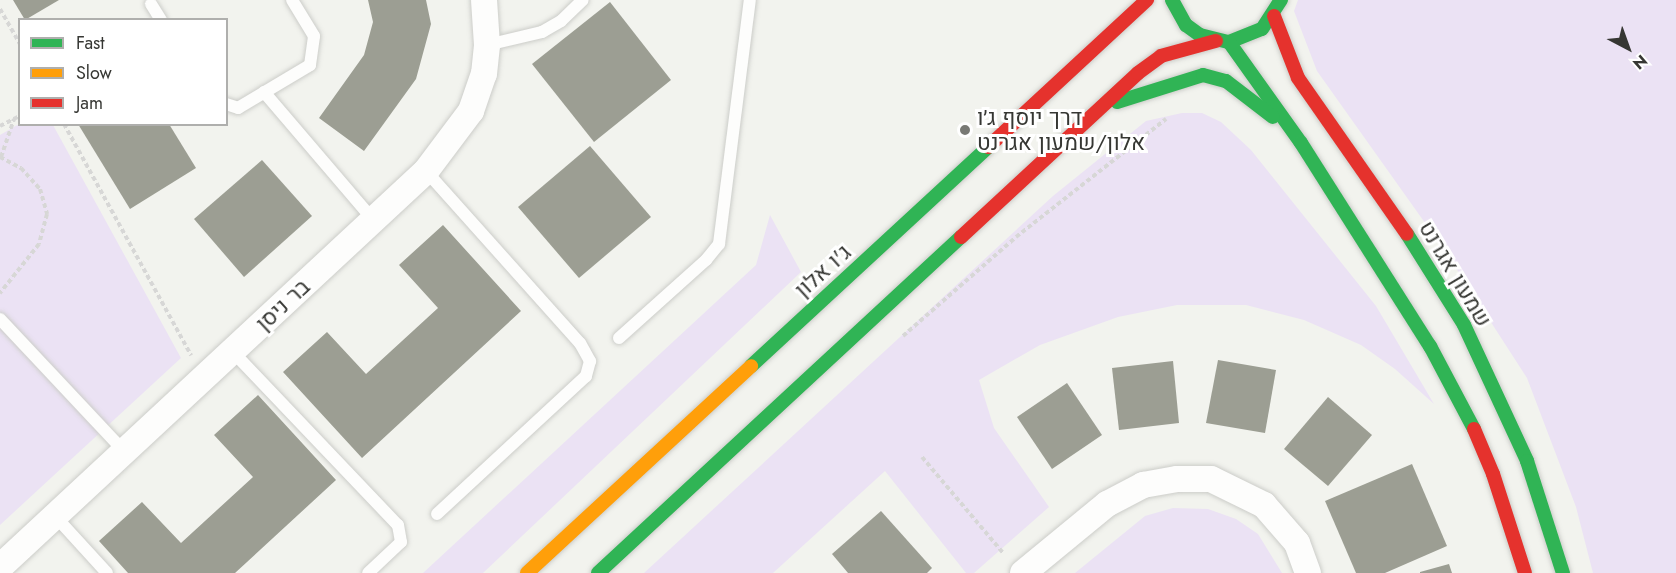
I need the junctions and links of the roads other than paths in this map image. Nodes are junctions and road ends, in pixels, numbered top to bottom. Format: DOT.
graph roads {
  1 [pos="292,0"];
  2 [pos="484,0"];
  3 [pos="583,0"];
  4 [pos="750,0"];
  5 [pos="1147,0"];
  6 [pos="1172,0"];
  7 [pos="1281,0"];
  8 [pos="151,4"];
  9 [pos="1274,16"];
  10 [pos="160,18"];
  11 [pos="1223,41"];
  12 [pos="487,45"];
  13 [pos="264,92"];
  14 [pos="228,105"];
  15 [pos="1099,109"];
  16 [pos="1301,143"];
  17 [pos="426,171"];
  18 [pos="374,221"];
  19 [pos="0,319"];
  20 [pos="619,338"];
  21 [pos="232,352"];
  22 [pos="125,452"];
  23 [pos="437,514"];
  24 [pos="55,516"];
  25 [pos="0,567"];
  26 [pos="1017,569"];
  27 [pos="107,573"];
  28 [pos="368,573"];
  29 [pos="527,573"];
  30 [pos="598,573"];
  31 [pos="1308,573"];
  32 [pos="1525,573"];
  33 [pos="1563,573"];
  1 -- 13 [label="lane"];
  2 -- 12 [label="street, בר ניסן"];
  3 -- 12 [label="lane"];
  4 -- 20 [label="lane"];
  5 -- 29 [label="main road, ג'ו אלון"];
  6 -- 11 [label="main road"];
  7 -- 9 [label="main road"];
  8 -- 10 [label="lane"];
  9 -- 11 [label="main road"];
  9 -- 33 [label="main road, שמעון אגרנט"];
  11 -- 15 [label="main road"];
  11 -- 16 [label="main road"];
  12 -- 17 [label="street, בר ניסן"];
  13 -- 14 [label="lane"];
  13 -- 18 [label="lane"];
  15 -- 16 [label="main road"];
  15 -- 30 [label="main road"];
  16 -- 32 [label="main road"];
  17 -- 18 [label="street, בר ניסן"];
  17 -- 23 [label="lane"];
  18 -- 21 [label="street, בר ניסן"];
  19 -- 22 [label="lane"];
  21 -- 22 [label="street, בר ניסן"];
  21 -- 28 [label="lane"];
  22 -- 24 [label="street, בר ניסן"];
  24 -- 25 [label="street, בר ניסן"];
  24 -- 27 [label="lane"];
  26 -- 31 [label="street"];
}
